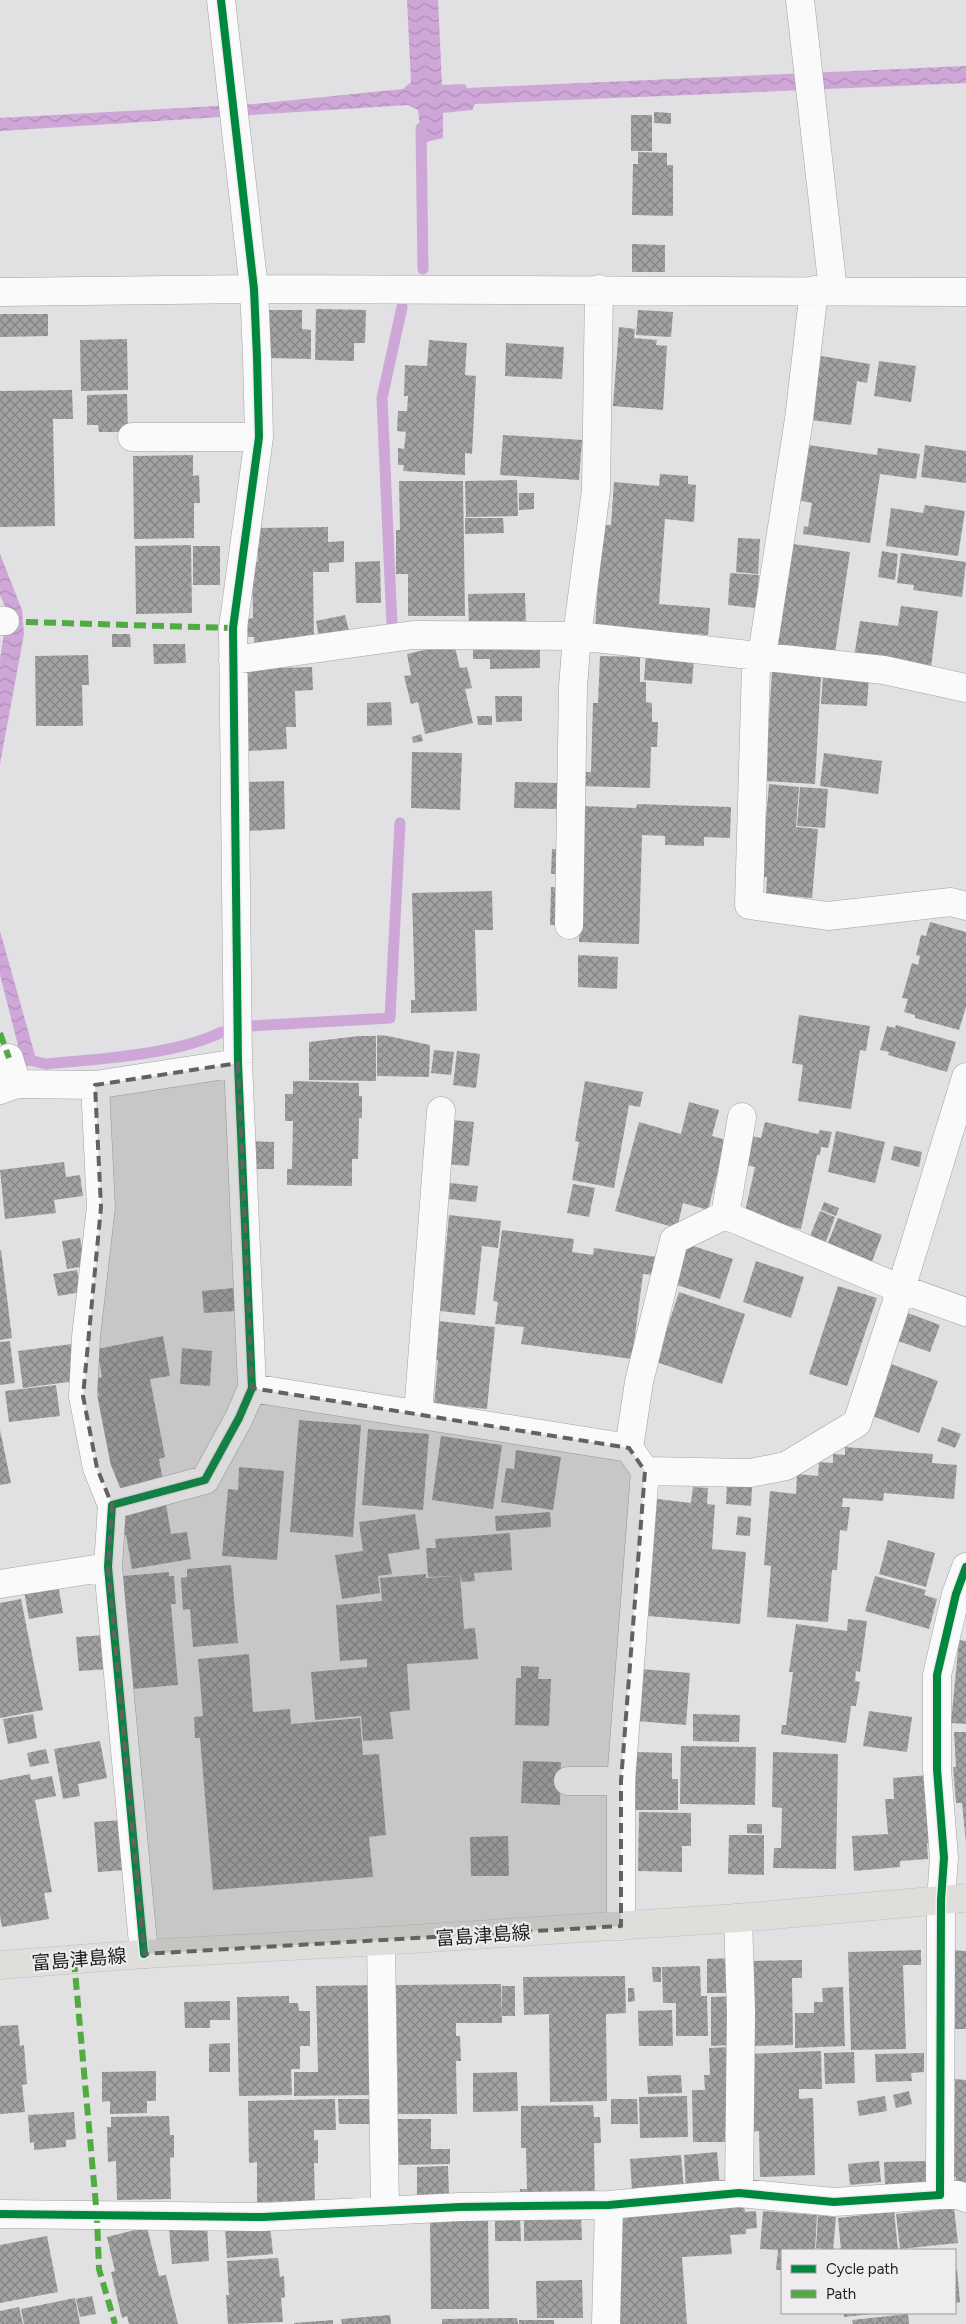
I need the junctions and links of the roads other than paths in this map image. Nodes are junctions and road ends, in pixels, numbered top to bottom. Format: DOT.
graph roads {
  1 [pos="221,0"];
  2 [pos="800,0"];
  3 [pos="254,289"];
  4 [pos="599,289"];
  5 [pos="824,290"];
  6 [pos="0,292"];
  7 [pos="966,292"];
  8 [pos="132,437"];
  9 [pos="259,437"];
  10 [pos="577,636"];
  11 [pos="762,655"];
  12 [pos="233,660"];
  13 [pos="966,688"];
  14 [pos="966,906"];
  15 [pos="569,925"];
  16 [pos="238,1063"];
  17 [pos="10,1076"];
  18 [pos="966,1077"];
  19 [pos="95,1085"];
  20 [pos="441,1110"];
  21 [pos="742,1117"];
  22 [pos="725,1215"];
  23 [pos="901,1289"];
  24 [pos="966,1312"];
  25 [pos="252,1388"];
  26 [pos="418,1414"];
  27 [pos="629,1448"];
  28 [pos="645,1471"];
  29 [pos="112,1505"];
  30 [pos="108,1567"];
  31 [pos="966,1567"];
  32 [pos="0,1584"];
  33 [pos="568,1781"];
  34 [pos="622,1781"];
  35 [pos="954,1899"];
  36 [pos="738,1918"];
  37 [pos="622,1926"];
  38 [pos="381,1941"];
  39 [pos="144,1954"];
  40 [pos="0,1965"];
  41 [pos="739,2193"];
  42 [pos="953,2197"];
  43 [pos="609,2205"];
  44 [pos="385,2211"];
  45 [pos="0,2214"];
  46 [pos="606,2324"];
  1 -- 3 [label="street"];
  2 -- 5 [label="street"];
  3 -- 4 [label="street"];
  3 -- 6 [label="street"];
  3 -- 9 [label="street"];
  4 -- 5 [label="street"];
  4 -- 10 [label="street"];
  5 -- 7 [label="street"];
  5 -- 11 [label="street"];
  8 -- 9 [label="street"];
  9 -- 12 [label="street"];
  10 -- 11 [label="street"];
  10 -- 12 [label="street"];
  10 -- 15 [label="street"];
  11 -- 13 [label="street"];
  11 -- 14 [label="street"];
  12 -- 16 [label="street"];
  16 -- 19 [label="street"];
  16 -- 25 [label="street"];
  17 -- 19 [label="street"];
  18 -- 23 [label="street"];
  19 -- 29 [label="street"];
  20 -- 26 [label="street"];
  21 -- 22 [label="street"];
  22 -- 23 [label="street"];
  22 -- 27 [label="street"];
  23 -- 24 [label="street"];
  23 -- 28 [label="street"];
  25 -- 26 [label="street"];
  25 -- 29 [label="street"];
  26 -- 27 [label="street"];
  27 -- 28 [label="street"];
  28 -- 34 [label="street"];
  29 -- 30 [label="street"];
  30 -- 32 [label="street"];
  30 -- 39 [label="street"];
  31 -- 35 [label="street"];
  33 -- 34 [label="street"];
  34 -- 37 [label="street"];
  35 -- 36 [label="main road, 富島津島線"];
  35 -- 42 [label="street"];
  36 -- 37 [label="main road, 富島津島線"];
  36 -- 41 [label="street"];
  37 -- 38 [label="main road, 富島津島線"];
  38 -- 39 [label="main road, 富島津島線"];
  38 -- 44 [label="street"];
  39 -- 40 [label="main road, 富島津島線"];
  41 -- 42 [label="street"];
  41 -- 43 [label="street"];
  43 -- 44 [label="street"];
  43 -- 46 [label="street"];
  44 -- 45 [label="street"];
}
